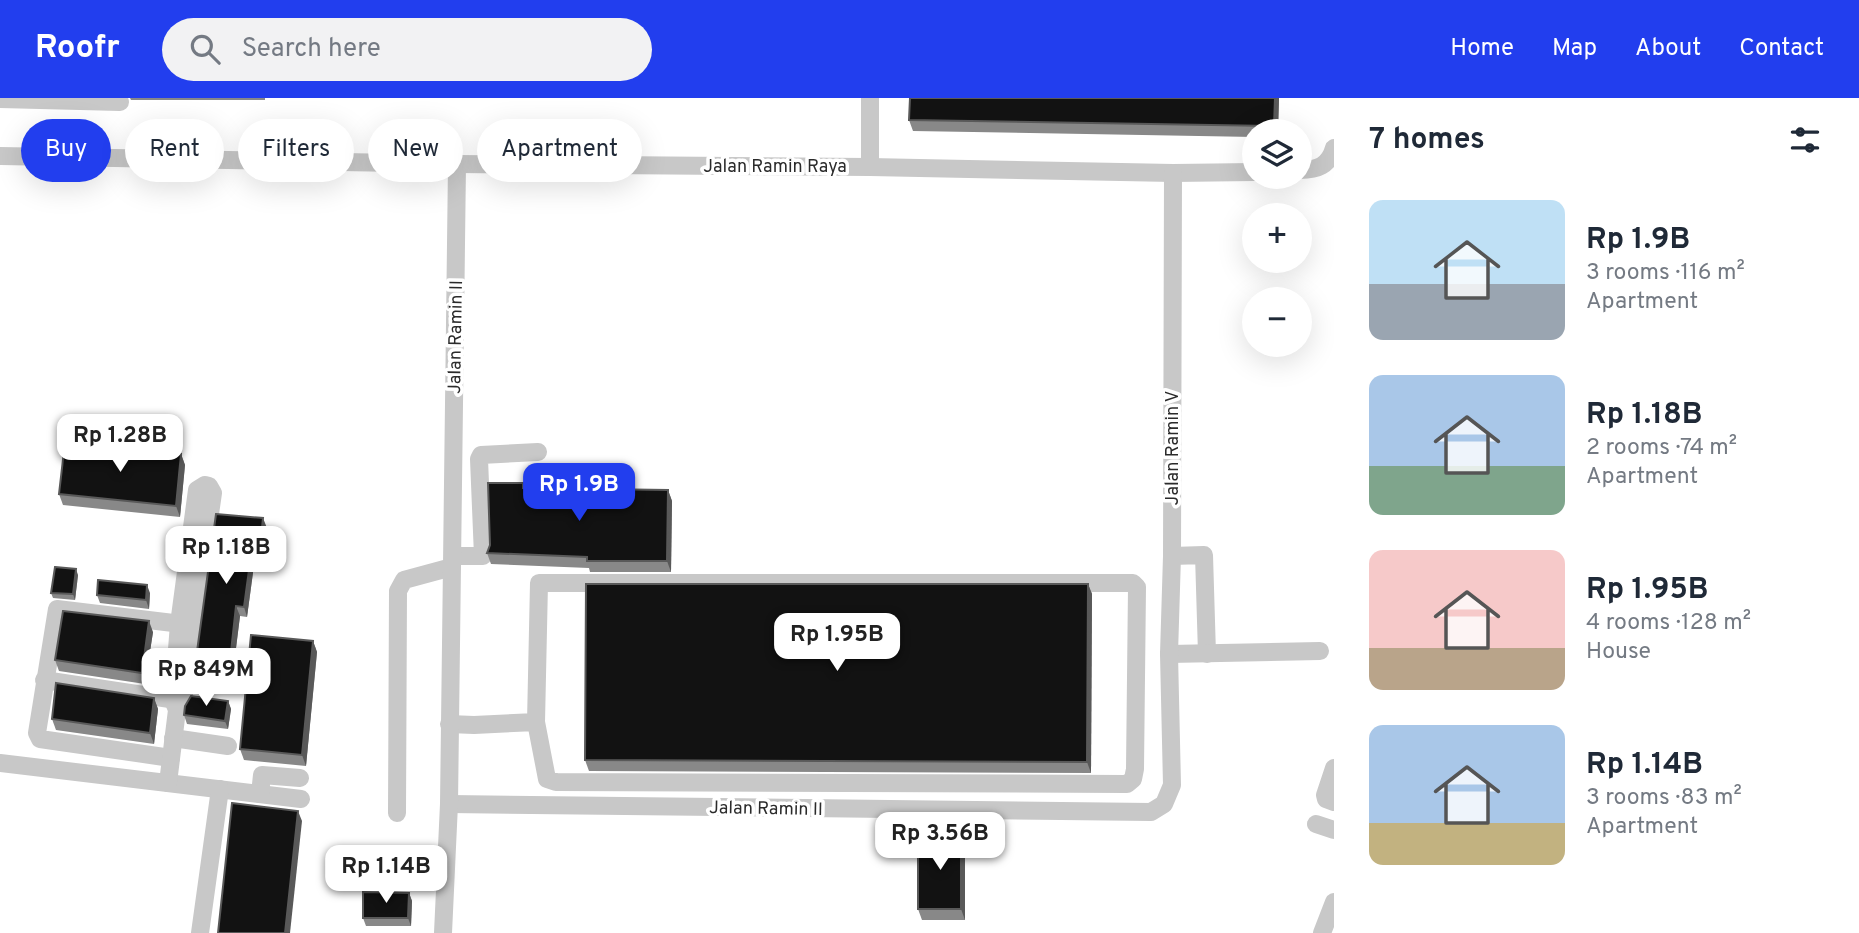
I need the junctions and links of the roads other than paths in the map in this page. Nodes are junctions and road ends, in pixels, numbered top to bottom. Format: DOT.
graph roads {
  1 [pos="870,98"];
  2 [pos="0,99"];
  3 [pos="120,102"];
  4 [pos="1334,148"];
  5 [pos="0,156"];
  6 [pos="368,162"];
  7 [pos="463,164"];
  8 [pos="870,167"];
  9 [pos="1312,170"];
  10 [pos="1242,172"];
  11 [pos="1173,173"];
  12 [pos="457,182"];
  13 [pos="538,452"];
  14 [pos="1172,556"];
  15 [pos="452,562"];
  16 [pos="186,625"];
  17 [pos="1320,651"];
  18 [pos="1169,654"];
  19 [pos="1207,654"];
  20 [pos="44,680"];
  21 [pos="178,704"];
  22 [pos="536,722"];
  23 [pos="449,724"];
  24 [pos="173,738"];
  25 [pos="228,746"];
  26 [pos="171,758"];
  27 [pos="0,763"];
  28 [pos="1334,768"];
  29 [pos="300,778"];
  30 [pos="169,783"];
  31 [pos="219,789"];
  32 [pos="260,794"];
  33 [pos="300,799"];
  34 [pos="1334,802"];
  35 [pos="449,804"];
  36 [pos="1164,804"];
  37 [pos="397,813"];
  38 [pos="1316,824"];
  39 [pos="1334,830"];
  40 [pos="1334,902"];
  41 [pos="200,933"];
  42 [pos="443,933"];
  43 [pos="1322,933"];
  1 -- 8 [label="lane"];
  2 -- 3 [label="lane"];
  4 -- 9 [label="lane"];
  5 -- 6 [label="lane, Jalan Ramin Raya"];
  7 -- 8 [label="lane, Jalan Ramin Raya"];
  8 -- 11 [label="lane, Jalan Ramin Raya"];
  10 -- 11 [label="lane"];
  11 -- 14 [label="lane, Jalan Ramin V"];
  12 -- 15 [label="lane, Jalan Ramin II"];
  13 -- 15 [label="lane"];
  14 -- 18 [label="lane, Jalan Ramin V"];
  14 -- 19 [label="lane"];
  15 -- 23 [label="lane, Jalan Ramin II"];
  15 -- 37 [label="lane"];
  16 -- 16 [label="lane"];
  16 -- 20 [label="lane"];
  16 -- 21 [label="lane"];
  17 -- 19 [label="lane"];
  18 -- 19 [label="lane"];
  18 -- 36 [label="lane, Jalan Ramin V"];
  20 -- 21 [label="lane"];
  20 -- 26 [label="lane"];
  21 -- 24 [label="lane"];
  22 -- 22 [label="lane"];
  22 -- 23 [label="lane"];
  23 -- 35 [label="lane, Jalan Ramin II"];
  24 -- 25 [label="lane"];
  24 -- 26 [label="lane"];
  26 -- 30 [label="lane"];
  27 -- 30 [label="lane"];
  28 -- 34 [label="lane"];
  29 -- 32 [label="lane"];
  30 -- 31 [label="lane"];
  31 -- 32 [label="lane"];
  31 -- 41 [label="lane"];
  32 -- 33 [label="lane"];
  35 -- 36 [label="lane, Jalan Ramin II"];
  35 -- 42 [label="lane, Jalan Ramin II"];
  38 -- 39 [label="lane"];
  40 -- 43 [label="lane"];
}
